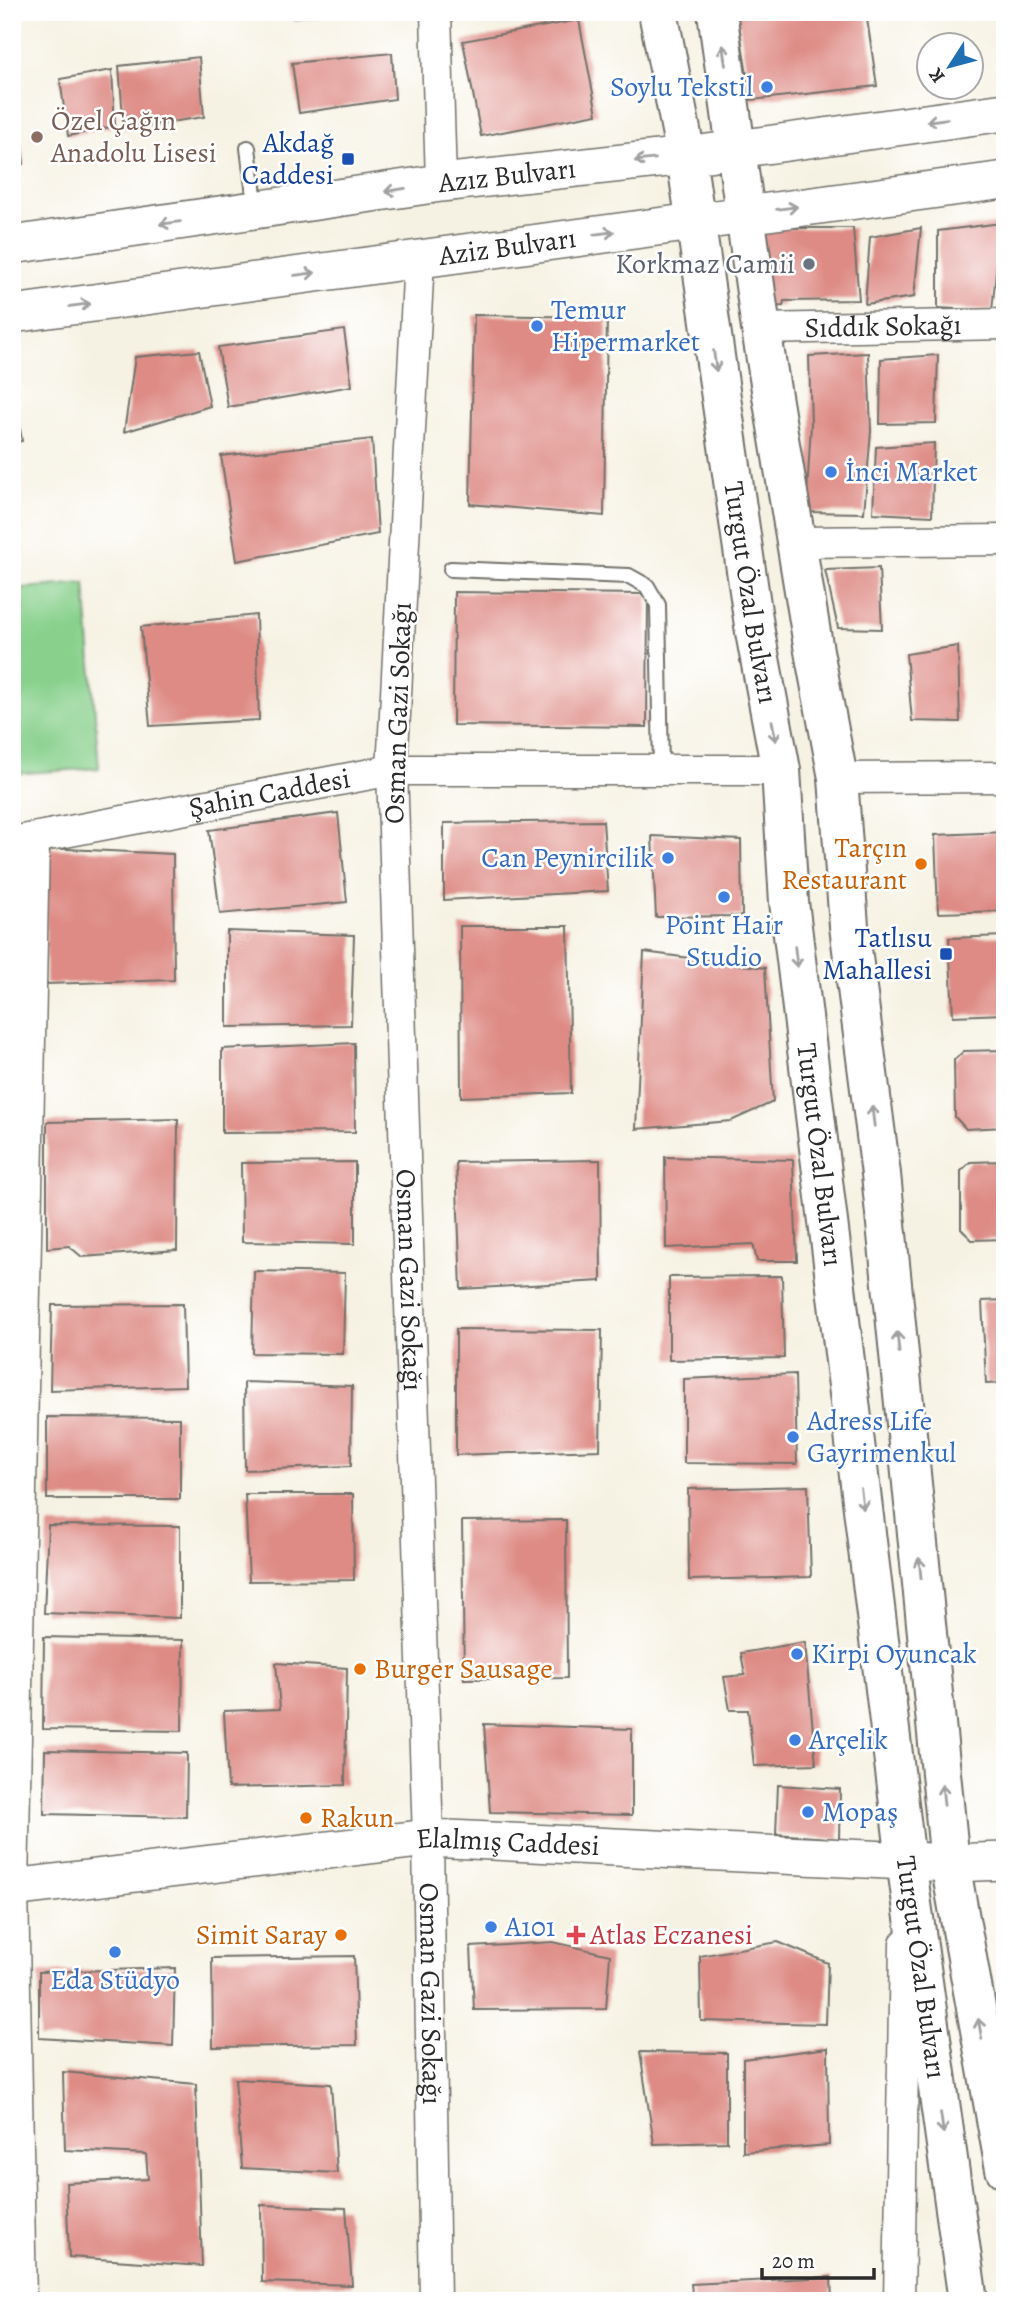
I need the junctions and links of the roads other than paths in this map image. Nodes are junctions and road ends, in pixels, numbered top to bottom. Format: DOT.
graph roads {
  1 [pos="436,12"];
  2 [pos="658,12"];
  3 [pos="718,12"];
  4 [pos="1005,111"];
  5 [pos="737,146"];
  6 [pos="248,148"];
  7 [pos="686,156"];
  8 [pos="1005,180"];
  9 [pos="442,183"];
  10 [pos="256,211"];
  11 [pos="747,213"];
  12 [pos="695,221"];
  13 [pos="12,245"];
  14 [pos="419,259"];
  15 [pos="12,314"];
  16 [pos="1005,324"];
  17 [pos="761,329"];
  18 [pos="1005,540"];
  19 [pos="796,542"];
  20 [pos="451,569"];
  21 [pos="391,769"];
  22 [pos="662,770"];
  23 [pos="781,770"];
  24 [pos="1005,777"];
  25 [pos="838,778"];
  26 [pos="23,840"];
  27 [pos="428,1838"];
  28 [pos="906,1861"];
  29 [pos="1005,1861"];
  30 [pos="950,1863"];
  31 [pos="12,1888"];
  32 [pos="1005,2169"];
  33 [pos="22,2301"];
  34 [pos="435,2301"];
  35 [pos="898,2301"];
  36 [pos="968,2301"];
  1 -- 9 [label="street"];
  2 -- 7 [label="main road, Turgut Özal Bulvarı"];
  5 -- 3 [label="main road, Turgut Özal Bulvarı, one-way"];
  4 -- 5 [label="street, Azız Bulvarı, one-way"];
  5 -- 7 [label="street, Azız Bulvarı"];
  5 -- 11 [label="main road, Turgut Özal Bulvarı"];
  6 -- 10 [label="lane"];
  7 -- 9 [label="street, Azız Bulvarı, one-way"];
  7 -- 12 [label="main road, Turgut Özal Bulvarı"];
  11 -- 8 [label="street, Aziz Bulvarı, one-way"];
  9 -- 10 [label="street, Azız Bulvarı, one-way"];
  10 -- 13 [label="street, Azız Bulvarı, one-way"];
  11 -- 12 [label="street, Aziz Bulvarı"];
  11 -- 17 [label="main road, Turgut Özal Bulvarı"];
  14 -- 12 [label="street, Aziz Bulvarı, one-way"];
  12 -- 23 [label="main road, Turgut Özal Bulvarı, one-way"];
  15 -- 14 [label="street, Aziz Bulvarı, one-way"];
  14 -- 21 [label="street, Osman Gazi Sokağı"];
  16 -- 17 [label="street, Sıddık Sokağı"];
  17 -- 19 [label="main road, Turgut Özal Bulvarı"];
  18 -- 19 [label="street"];
  19 -- 25 [label="main road, Turgut Özal Bulvarı"];
  20 -- 22 [label="lane"];
  21 -- 22 [label="street, Şahin Caddesi"];
  21 -- 26 [label="street, Şahin Caddesi"];
  21 -- 27 [label="street, Osman Gazi Sokağı"];
  22 -- 23 [label="street, Şahin Caddesi"];
  23 -- 28 [label="main road, Turgut Özal Bulvarı, one-way"];
  24 -- 25 [label="street"];
  30 -- 25 [label="main road, Turgut Özal Bulvarı, one-way"];
  26 -- 31 [label="street"];
  27 -- 28 [label="street, Elalmış Caddesi"];
  27 -- 31 [label="street, Elalmış Caddesi"];
  27 -- 34 [label="street, Osman Gazi Sokağı"];
  28 -- 30 [label="street, Elalmış Caddesi"];
  28 -- 35 [label="street"];
  28 -- 36 [label="main road, Turgut Özal Bulvarı, one-way"];
  29 -- 30 [label="street, Elalmış Caddesi"];
  32 -- 30 [label="main road, Turgut Özal Bulvarı, one-way"];
  31 -- 33 [label="street"];
}
